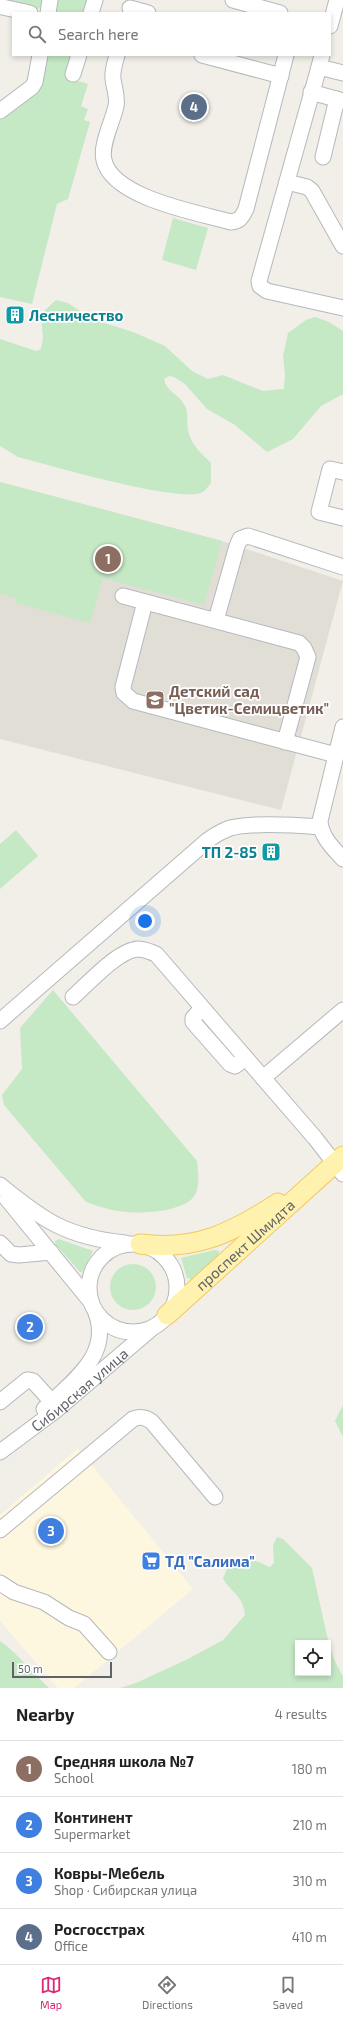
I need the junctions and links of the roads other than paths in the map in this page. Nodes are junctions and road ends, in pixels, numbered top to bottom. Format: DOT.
graph roads {
  1 [pos="50,0"];
  2 [pos="95,0"];
  3 [pos="233,0"];
  4 [pos="337,0"];
  5 [pos="2,7"];
  6 [pos="130,7"];
  7 [pos="25,12"];
  8 [pos="48,12"];
  9 [pos="91,12"];
  10 [pos="145,12"];
  11 [pos="276,12"];
  12 [pos="331,22"];
  13 [pos="40,56"];
  14 [pos="79,56"];
  15 [pos="117,56"];
  16 [pos="206,56"];
  17 [pos="286,56"];
  18 [pos="320,61"];
  19 [pos="73,74"];
  20 [pos="343,74"];
  21 [pos="281,76"];
  22 [pos="311,92"];
  23 [pos="340,100"];
  24 [pos="0,111"];
  25 [pos="323,157"];
  26 [pos="287,182"];
  27 [pos="343,246"];
  28 [pos="343,308"];
  29 [pos="343,472"];
  30 [pos="343,518"];
  31 [pos="343,567"];
  32 [pos="123,596"];
  33 [pos="145,602"];
  34 [pos="216,620"];
  35 [pos="343,727"];
  36 [pos="285,742"];
  37 [pos="336,755"];
  38 [pos="337,777"];
  39 [pos="320,826"];
  40 [pos="343,859"];
  41 [pos="74,997"];
  42 [pos="343,1010"];
  43 [pos="0,1021"];
  44 [pos="263,1078"];
  45 [pos="336,1167"];
  46 [pos="0,1185"];
  47 [pos="0,1190"];
  48 [pos="0,1243"];
  49 [pos="135,1244"];
  50 [pos="51,1252"];
  51 [pos="92,1304"];
  52 [pos="161,1321"];
  53 [pos="51,1401"];
  54 [pos="0,1402"];
  55 [pos="1,1451"];
  56 [pos="215,1497"];
  57 [pos="0,1530"];
  58 [pos="0,1583"];
  59 [pos="109,1652"];
  1 -- 8 [label="street"];
  2 -- 9 [label="street"];
  3 -- 11 [label="street"];
  4 -- 12 [label="street"];
  5 -- 7 [label="street"];
  6 -- 10 [label="street"];
  13 -- 24 [label="street"];
  14 -- 19 [label="street"];
  15 -- 21 [label="street"];
  16 -- 21 [label="street"];
  17 -- 21 [label="street"];
  18 -- 20 [label="street"];
  18 -- 22 [label="street"];
  22 -- 23 [label="street"];
  22 -- 26 [label="street"];
  23 -- 25 [label="street"];
  26 -- 27 [label="street"];
  26 -- 28 [label="street"];
  29 -- 30 [label="street"];
  31 -- 34 [label="street"];
  32 -- 33 [label="street"];
  33 -- 34 [label="street"];
  33 -- 36 [label="street"];
  34 -- 36 [label="street"];
  35 -- 37 [label="street"];
  36 -- 37 [label="street"];
  37 -- 38 [label="street"];
  38 -- 39 [label="street"];
  39 -- 40 [label="street"];
  39 -- 43 [label="street"];
  41 -- 44 [label="street"];
  42 -- 44 [label="street"];
  44 -- 45 [label="street"];
  45 -- 49 [label="main road, проспект Шмидта"];
  45 -- 52 [label="main road, проспект Шмидта"];
  46 -- 49 [label="street"];
  47 -- 50 [label="street"];
  48 -- 50 [label="street"];
  49 -- 51 [label="street"];
  49 -- 52 [label="street"];
  50 -- 51 [label="street"];
  51 -- 52 [label="street"];
  51 -- 53 [label="street, Сибирская улица"];
  52 -- 55 [label="street, Сибирская улица"];
  53 -- 54 [label="street"];
  53 -- 55 [label="street, Сибирская улица"];
  56 -- 57 [label="street"];
  58 -- 59 [label="street"];
}
